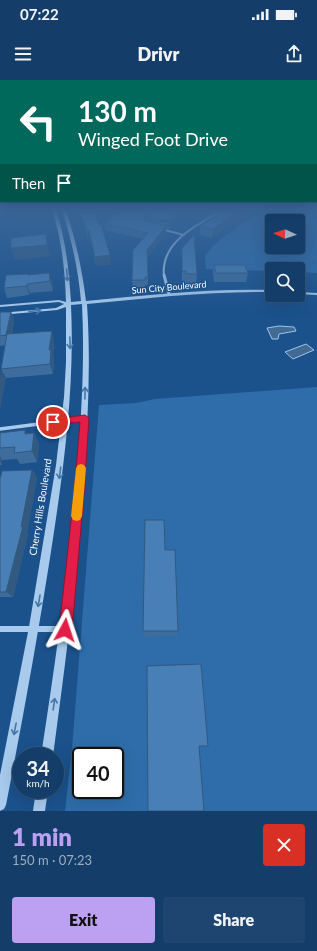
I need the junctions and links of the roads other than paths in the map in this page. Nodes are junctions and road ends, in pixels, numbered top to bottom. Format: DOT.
graph roads {
  1 [pos="63,244"];
  2 [pos="74,244"];
  3 [pos="174,244"];
  4 [pos="265,291"];
  5 [pos="305,293"];
  6 [pos="169,294"];
  7 [pos="317,294"];
  8 [pos="84,303"];
  9 [pos="68,304"];
  10 [pos="0,306"];
  11 [pos="0,314"];
  12 [pos="85,418"];
  13 [pos="66,420"];
  14 [pos="0,428"];
  15 [pos="0,629"];
  16 [pos="34,629"];
  17 [pos="65,630"];
  18 [pos="48,747"];
  19 [pos="41,799"];
  20 [pos="0,805"];
  21 [pos="39,811"];
  1 -- 9 [label="street, Cherry Hills Boulevard, one-way"];
  2 -- 8 [label="street"];
  3 -- 6 [label="street"];
  4 -- 6 [label="street, Sun City Boulevard"];
  5 -- 7 [label="street"];
  6 -- 8 [label="street, Sun City Boulevard"];
  8 -- 9 [label="street, Sun City Boulevard"];
  12 -- 8 [label="street, one-way"];
  9 -- 10 [label="street, Sun City Boulevard"];
  11 -- 9 [label="street, Sun City Boulevard, one-way"];
  9 -- 13 [label="street, Cherry Hills Boulevard, one-way"];
  12 -- 13 [label="street"];
  12 -- 17 [label="street"];
  13 -- 14 [label="street"];
  13 -- 16 [label="street, Cherry Hills Boulevard, one-way"];
  15 -- 16 [label="street"];
  16 -- 17 [label="street"];
  16 -- 20 [label="street, Cherry Hills Boulevard, one-way"];
  18 -- 17 [label="street, one-way"];
  19 -- 21 [label="street"];
}
